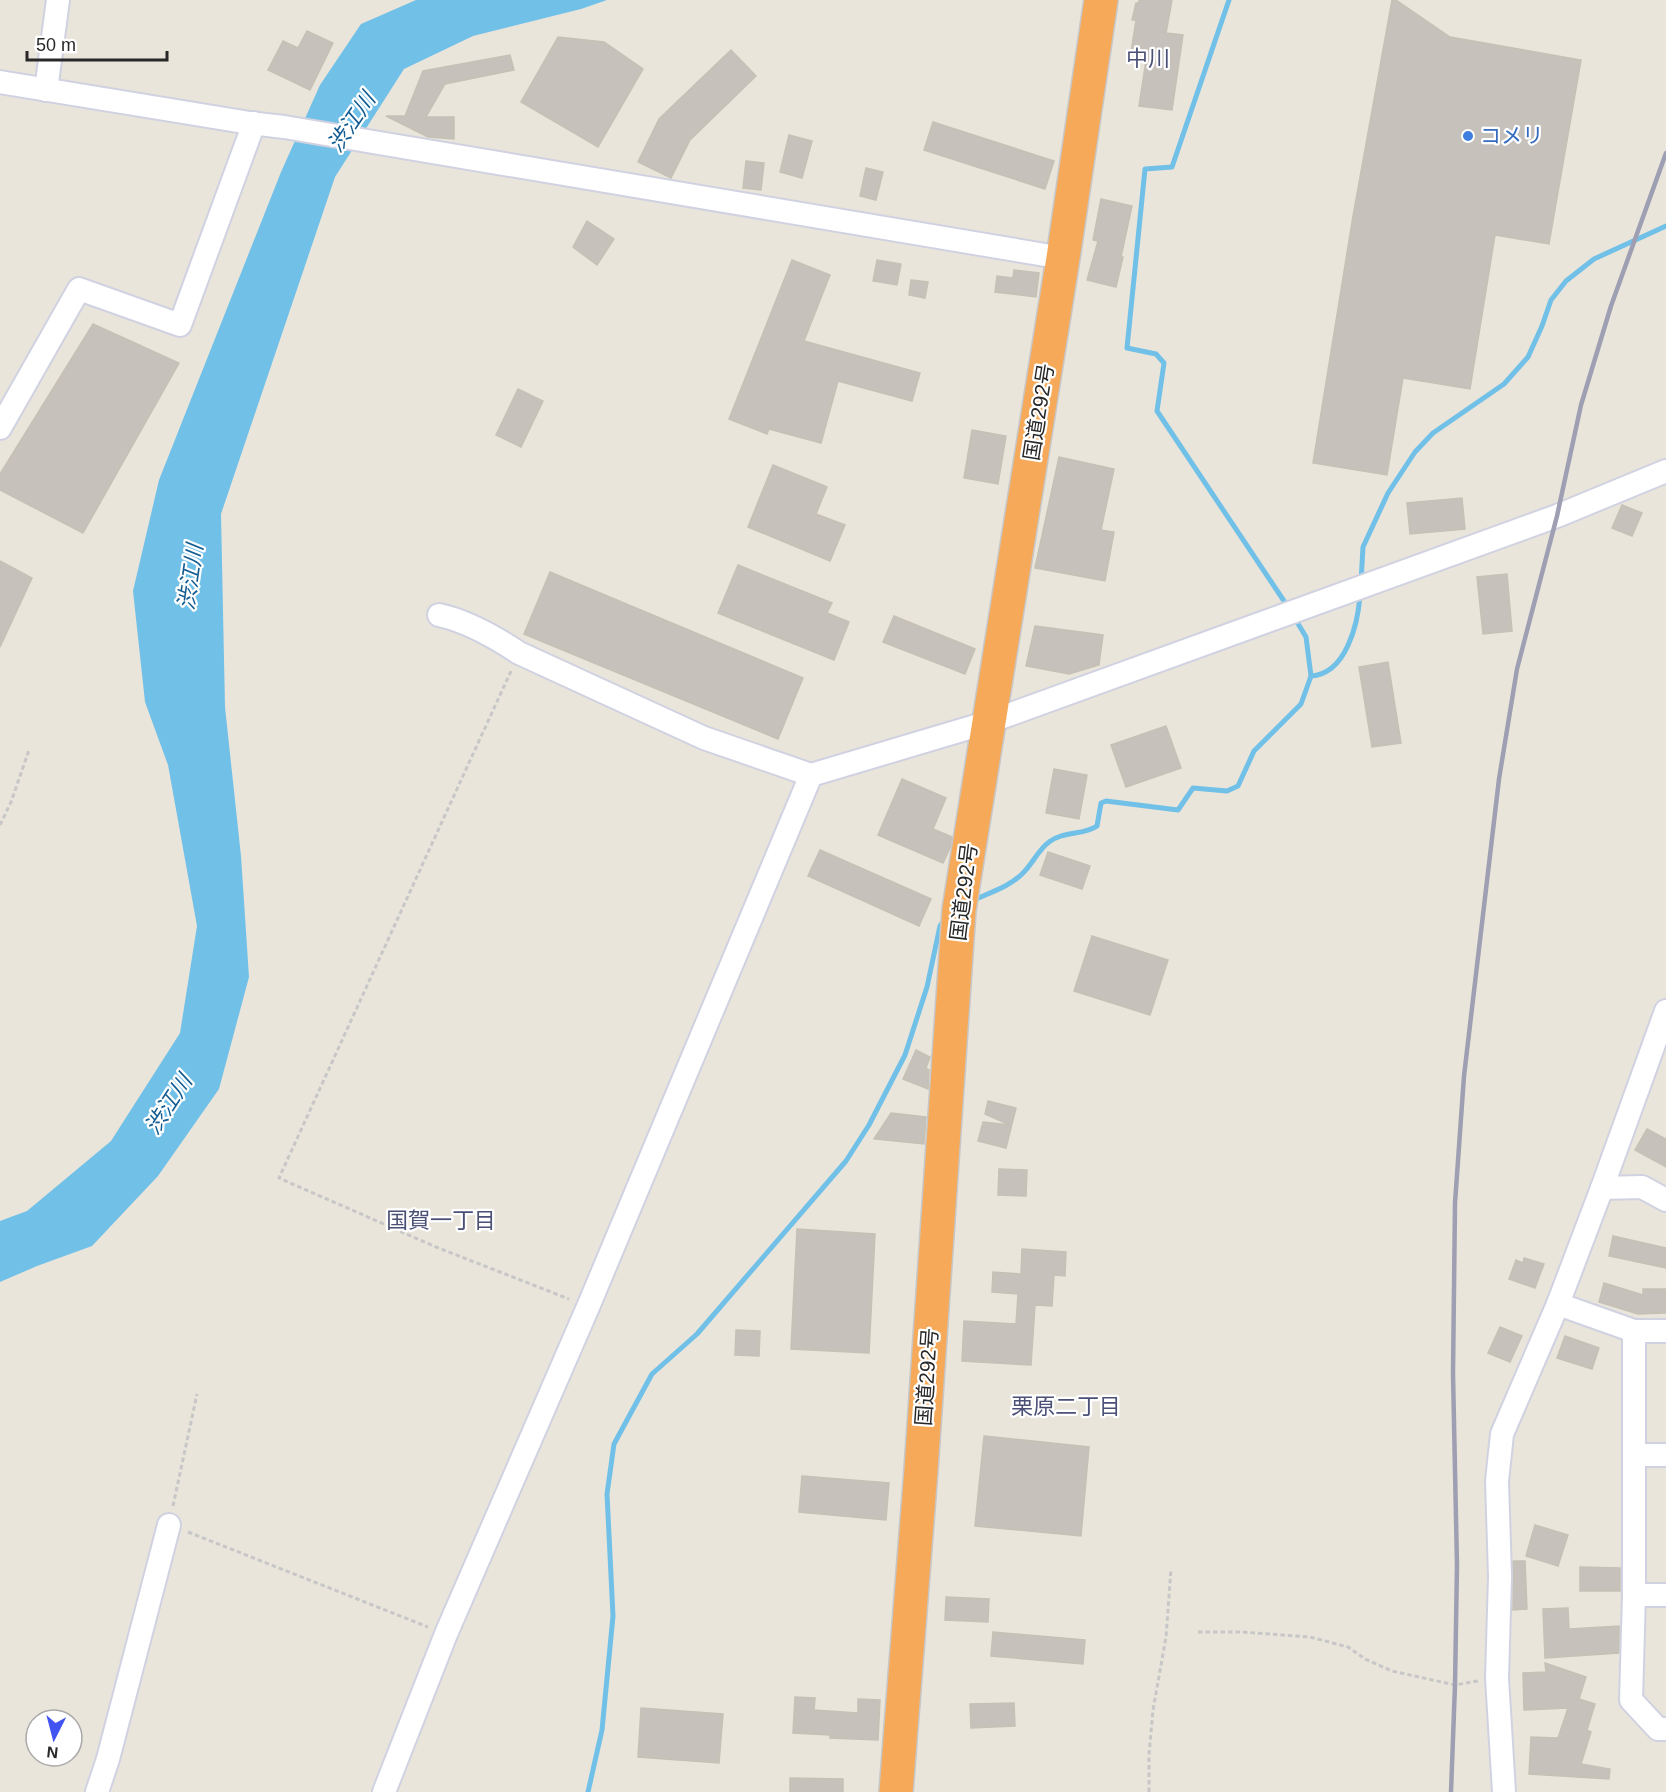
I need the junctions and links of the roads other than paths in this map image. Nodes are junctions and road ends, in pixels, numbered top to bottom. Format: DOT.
graph roads {
  1 [pos="58,0"];
  2 [pos="1101,0"];
  3 [pos="0,82"];
  4 [pos="46,90"];
  5 [pos="254,123"];
  6 [pos="1063,258"];
  7 [pos="0,428"];
  8 [pos="1666,471"];
  9 [pos="439,615"];
  10 [pos="989,722"];
  11 [pos="811,775"];
  12 [pos="1666,1011"];
  13 [pos="1602,1188"];
  14 [pos="1666,1200"];
  15 [pos="1558,1304"];
  16 [pos="1666,1330"];
  17 [pos="1634,1331"];
  18 [pos="1634,1455"];
  19 [pos="1666,1455"];
  20 [pos="169,1525"];
  21 [pos="1634,1595"];
  22 [pos="1666,1595"];
  23 [pos="1666,1729"];
  24 [pos="97,1792"];
  25 [pos="384,1792"];
  26 [pos="896,1792"];
  27 [pos="1504,1792"];
  1 -- 4 [label="street"];
  2 -- 6 [label="highway, 国道292号"];
  3 -- 4 [label="street"];
  4 -- 5 [label="street"];
  5 -- 6 [label="street"];
  5 -- 7 [label="street"];
  6 -- 10 [label="highway, 国道292号"];
  8 -- 10 [label="street"];
  9 -- 11 [label="street"];
  10 -- 11 [label="street"];
  10 -- 26 [label="highway, 国道292号"];
  11 -- 25 [label="street"];
  12 -- 13 [label="street"];
  13 -- 14 [label="street"];
  13 -- 15 [label="street"];
  15 -- 17 [label="street"];
  15 -- 27 [label="street"];
  16 -- 17 [label="street"];
  17 -- 18 [label="street"];
  18 -- 19 [label="street"];
  18 -- 21 [label="street"];
  20 -- 24 [label="street"];
  21 -- 22 [label="street"];
  21 -- 23 [label="street"];
}
